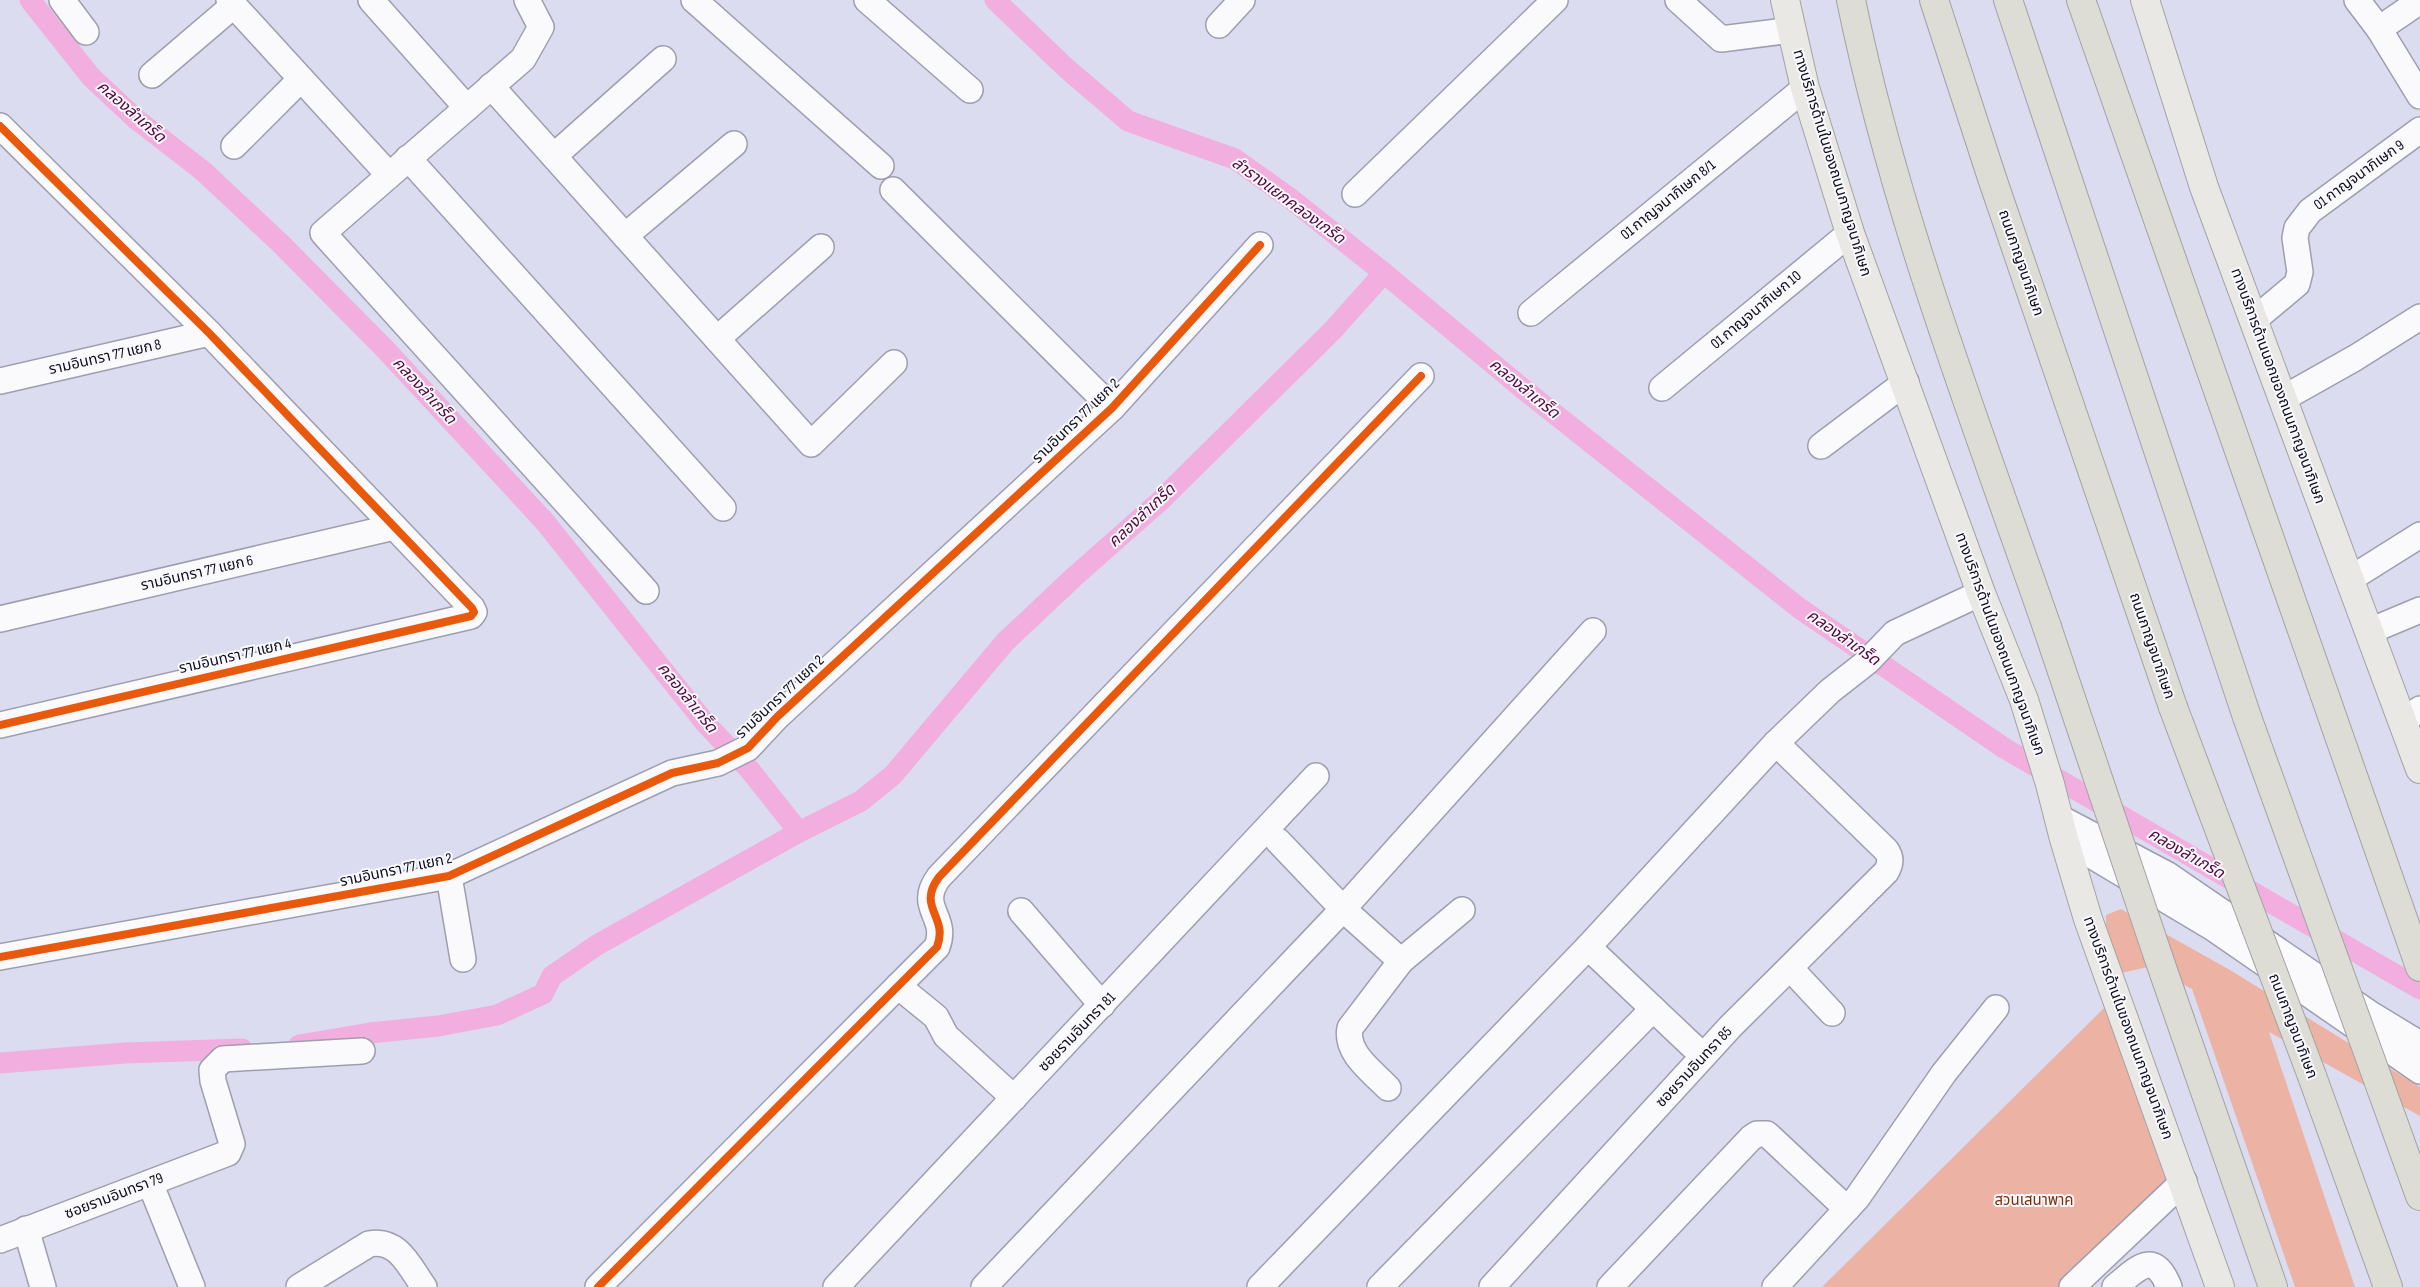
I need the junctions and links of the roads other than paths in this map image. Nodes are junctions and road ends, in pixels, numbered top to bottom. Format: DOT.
graph roads {
  1 [pos="62,0"];
  2 [pos="371,0"];
  3 [pos="526,0"];
  4 [pos="694,0"];
  5 [pos="867,0"];
  6 [pos="1242,0"];
  7 [pos="1556,0"];
  8 [pos="1678,0"];
  9 [pos="1786,0"];
  10 [pos="1851,0"];
  11 [pos="1934,0"];
  12 [pos="2008,0"];
  13 [pos="2081,0"];
  14 [pos="2146,0"];
  15 [pos="2357,0"];
  16 [pos="2420,1"];
  17 [pos="231,3"];
  18 [pos="1219,25"];
  19 [pos="2379,29"];
  20 [pos="1792,30"];
  21 [pos="86,32"];
  22 [pos="662,59"];
  23 [pos="152,75"];
  24 [pos="301,80"];
  25 [pos="491,86"];
  26 [pos="1805,88"];
  27 [pos="970,90"];
  28 [pos="2420,96"];
  29 [pos="466,108"];
  30 [pos="1,128"];
  31 [pos="2420,130"];
  32 [pos="734,144"];
  33 [pos="234,146"];
  34 [pos="554,156"];
  35 [pos="408,158"];
  36 [pos="881,166"];
  37 [pos="389,175"];
  38 [pos="893,190"];
  39 [pos="1355,194"];
  40 [pos="1850,233"];
  41 [pos="625,236"];
  42 [pos="1260,245"];
  43 [pos="821,247"];
  44 [pos="1531,313"];
  45 [pos="2420,317"];
  46 [pos="2254,320"];
  47 [pos="209,333"];
  48 [pos="717,339"];
  49 [pos="894,363"];
  50 [pos="1420,376"];
  51 [pos="0,381"];
  52 [pos="1906,382"];
  53 [pos="1662,388"];
  54 [pos="2282,399"];
  55 [pos="1112,408"];
  56 [pos="1821,446"];
  57 [pos="722,508"];
  58 [pos="394,527"];
  59 [pos="2420,535"];
  60 [pos="2350,579"];
  61 [pos="646,591"];
  62 [pos="1981,593"];
  63 [pos="2420,610"];
  64 [pos="0,619"];
  65 [pos="1592,631"];
  66 [pos="2370,631"];
  67 [pos="2412,715"];
  68 [pos="0,725"];
  69 [pos="1776,743"];
  70 [pos="2420,769"];
  71 [pos="1316,776"];
  72 [pos="2062,828"];
  73 [pos="1278,841"];
  74 [pos="449,876"];
  75 [pos="1343,909"];
  76 [pos="1462,910"];
  77 [pos="1021,911"];
  78 [pos="1588,947"];
  79 [pos="0,957"];
  80 [pos="464,959"];
  81 [pos="1401,962"];
  82 [pos="2420,967"];
  83 [pos="1790,968"];
  84 [pos="898,986"];
  85 [pos="1102,1005"];
  86 [pos="1996,1008"];
  87 [pos="1653,1009"];
  88 [pos="1832,1013"];
  89 [pos="2420,1044"];
  90 [pos="362,1051"];
  91 [pos="1703,1056"];
  92 [pos="2420,1070"];
  93 [pos="1388,1088"];
  94 [pos="1014,1098"];
  95 [pos="2184,1181"];
  96 [pos="150,1183"];
  97 [pos="2420,1196"];
  98 [pos="1847,1209"];
  99 [pos="26,1230"];
  100 [pos="0,1240"];
  101 [pos="43,1287"];
  102 [pos="192,1287"];
  103 [pos="299,1287"];
  104 [pos="424,1287"];
  105 [pos="598,1287"];
  106 [pos="836,1287"];
  107 [pos="984,1287"];
  108 [pos="1260,1287"];
  109 [pos="1380,1287"];
  110 [pos="1492,1287"];
  111 [pos="1610,1287"];
  112 [pos="1775,1287"];
  113 [pos="2072,1287"];
  114 [pos="2116,1287"];
  115 [pos="2169,1287"];
  116 [pos="2220,1287"];
  117 [pos="2273,1287"];
  118 [pos="2388,1287"];
  1 -- 21 [label="street"];
  2 -- 29 [label="street"];
  3 -- 25 [label="street"];
  4 -- 36 [label="street"];
  5 -- 27 [label="street"];
  6 -- 18 [label="street"];
  7 -- 39 [label="street"];
  8 -- 20 [label="street"];
  9 -- 20 [label="main road, ทางบริการด้านในของถนนกาญจนาภิเษก"];
  10 -- 117 [label="highway, bridge"];
  11 -- 118 [label="highway, ถนนกาญจนาภิเษก, bridge"];
  12 -- 97 [label="highway, bridge"];
  13 -- 82 [label="highway"];
  14 -- 46 [label="main road, ทางบริการด้านนอกของถนนกาญจนาภิเษก"];
  15 -- 19 [label="street"];
  16 -- 19 [label="street"];
  17 -- 23 [label="street"];
  17 -- 24 [label="street"];
  19 -- 28 [label="street"];
  20 -- 26 [label="main road, ทางบริการด้านในของถนนกาญจนาภิเษก"];
  22 -- 34 [label="street"];
  24 -- 33 [label="street"];
  24 -- 37 [label="street"];
  25 -- 29 [label="street"];
  25 -- 34 [label="street"];
  26 -- 40 [label="main road, ทางบริการด้านในของถนนกาญจนาภิเษก"];
  26 -- 44 [label="street, 01 กาญจนาภิเษก 8/1"];
  29 -- 35 [label="street"];
  30 -- 47 [label="street"];
  31 -- 46 [label="street, 01 กาญจนาภิเษก 9"];
  32 -- 41 [label="street"];
  34 -- 41 [label="street"];
  35 -- 37 [label="street"];
  35 -- 57 [label="street"];
  37 -- 61 [label="street"];
  38 -- 55 [label="street"];
  40 -- 52 [label="main road, ทางบริการด้านในของถนนกาญจนาภิเษก"];
  40 -- 53 [label="street, 01 กาญจนาภิเษก 10"];
  41 -- 48 [label="street"];
  42 -- 55 [label="street, รามอินทรา 77 แยก 2"];
  43 -- 48 [label="street"];
  45 -- 54 [label="street"];
  46 -- 54 [label="main road, ทางบริการด้านนอกของถนนกาญจนาภิเษก"];
  47 -- 51 [label="street, รามอินทรา 77 แยก 8"];
  47 -- 58 [label="street"];
  48 -- 49 [label="street"];
  50 -- 84 [label="street"];
  52 -- 56 [label="street"];
  52 -- 62 [label="main road, ทางบริการด้านในของถนนกาญจนาภิเษก"];
  54 -- 60 [label="main road, ทางบริการด้านนอกของถนนกาญจนาภิเษก"];
  55 -- 74 [label="street, รามอินทรา 77 แยก 2"];
  58 -- 64 [label="street, รามอินทรา 77 แยก 6"];
  58 -- 68 [label="street, รามอินทรา 77 แยก 4"];
  59 -- 60 [label="street"];
  60 -- 66 [label="main road, ทางบริการด้านนอกของถนนกาญจนาภิเษก"];
  62 -- 69 [label="street"];
  62 -- 72 [label="main road, ทางบริการด้านในของถนนกาญจนาภิเษก"];
  63 -- 66 [label="street"];
  65 -- 75 [label="street"];
  66 -- 67 [label="main road, ทางบริการด้านนอกของถนนกาญจนาภิเษก"];
  67 -- 70 [label="main road, ทางบริการด้านนอกของถนนกาญจนาภิเษก"];
  69 -- 78 [label="street"];
  69 -- 83 [label="street, ซอยรามอินทรา 85"];
  71 -- 85 [label="street, ซอยรามอินทรา 81"];
  72 -- 89 [label="street"];
  72 -- 92 [label="street"];
  72 -- 95 [label="main road, ทางบริการด้านในของถนนกาญจนาภิเษก"];
  73 -- 75 [label="street"];
  74 -- 79 [label="street, รามอินทรา 77 แยก 2"];
  74 -- 80 [label="street"];
  75 -- 81 [label="street"];
  75 -- 107 [label="street"];
  76 -- 81 [label="street"];
  77 -- 85 [label="street"];
  78 -- 87 [label="street"];
  78 -- 108 [label="street"];
  81 -- 93 [label="street"];
  83 -- 88 [label="street"];
  83 -- 91 [label="street, ซอยรามอินทรา 85"];
  84 -- 94 [label="street"];
  84 -- 105 [label="street"];
  85 -- 94 [label="street, ซอยรามอินทรา 81"];
  86 -- 98 [label="street"];
  87 -- 91 [label="street"];
  87 -- 109 [label="street"];
  90 -- 96 [label="street, ซอยรามอินทรา 79"];
  91 -- 110 [label="street, ซอยรามอินทรา 85"];
  94 -- 106 [label="street, ซอยรามอินทรา 81"];
  95 -- 113 [label="street"];
  95 -- 116 [label="main road, ทางบริการด้านในของถนนกาญจนาภิเษก"];
  96 -- 99 [label="street, ซอยรามอินทรา 79"];
  96 -- 102 [label="street"];
  98 -- 111 [label="street"];
  98 -- 112 [label="street"];
  99 -- 100 [label="street, ซอยรามอินทรา 79"];
  99 -- 101 [label="street"];
  103 -- 104 [label="street"];
  114 -- 115 [label="street"];
}
